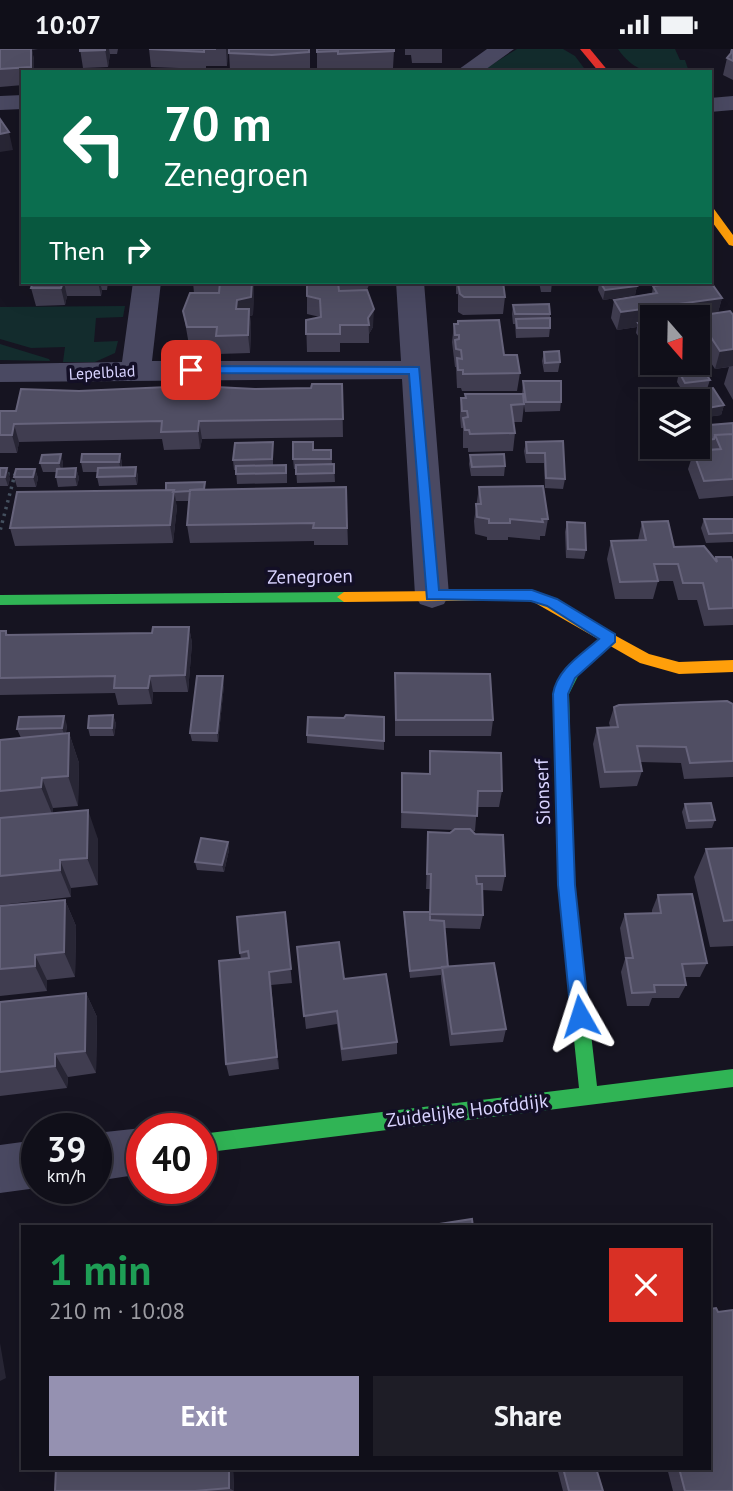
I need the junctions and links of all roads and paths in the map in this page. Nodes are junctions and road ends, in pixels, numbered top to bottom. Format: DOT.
graph roads {
  1 [pos="503,49"];
  2 [pos="585,49"];
  3 [pos="469,70"];
  4 [pos="602,70"];
  5 [pos="21,102"];
  6 [pos="0,103"];
  7 [pos="733,103"];
  8 [pos="712,105"];
  9 [pos="712,214"];
  10 [pos="733,243"];
  11 [pos="148,284"];
  12 [pos="410,284"];
  13 [pos="135,370"];
  14 [pos="415,370"];
  15 [pos="0,373"];
  16 [pos="0,474"];
  17 [pos="0,531"];
  18 [pos="432,595"];
  19 [pos="0,600"];
  20 [pos="610,638"];
  21 [pos="733,666"];
  22 [pos="733,1078"];
  23 [pos="589,1095"];
  24 [pos="217,1142"];
  25 [pos="21,1166"];
  26 [pos="0,1169"];
  1 -- 3 [label="street"];
  2 -- 4 [label="street"];
  5 -- 6 [label="street"];
  7 -- 8 [label="street"];
  9 -- 10 [label="street"];
  11 -- 13 [label="street"];
  12 -- 14 [label="street"];
  13 -- 14 [label="street, Lepelblad"];
  13 -- 15 [label="street, Lepelblad"];
  14 -- 18 [label="street"];
  16 -- 17 [label="path"];
  18 -- 19 [label="street, Zenegroen"];
  18 -- 20 [label="street, Zenegroen"];
  20 -- 21 [label="street"];
  20 -- 23 [label="street, Sionserf"];
  22 -- 23 [label="street, Zuidelijke Hoofddijk"];
  23 -- 24 [label="street, Zuidelijke Hoofddijk"];
  25 -- 26 [label="street"];
}
